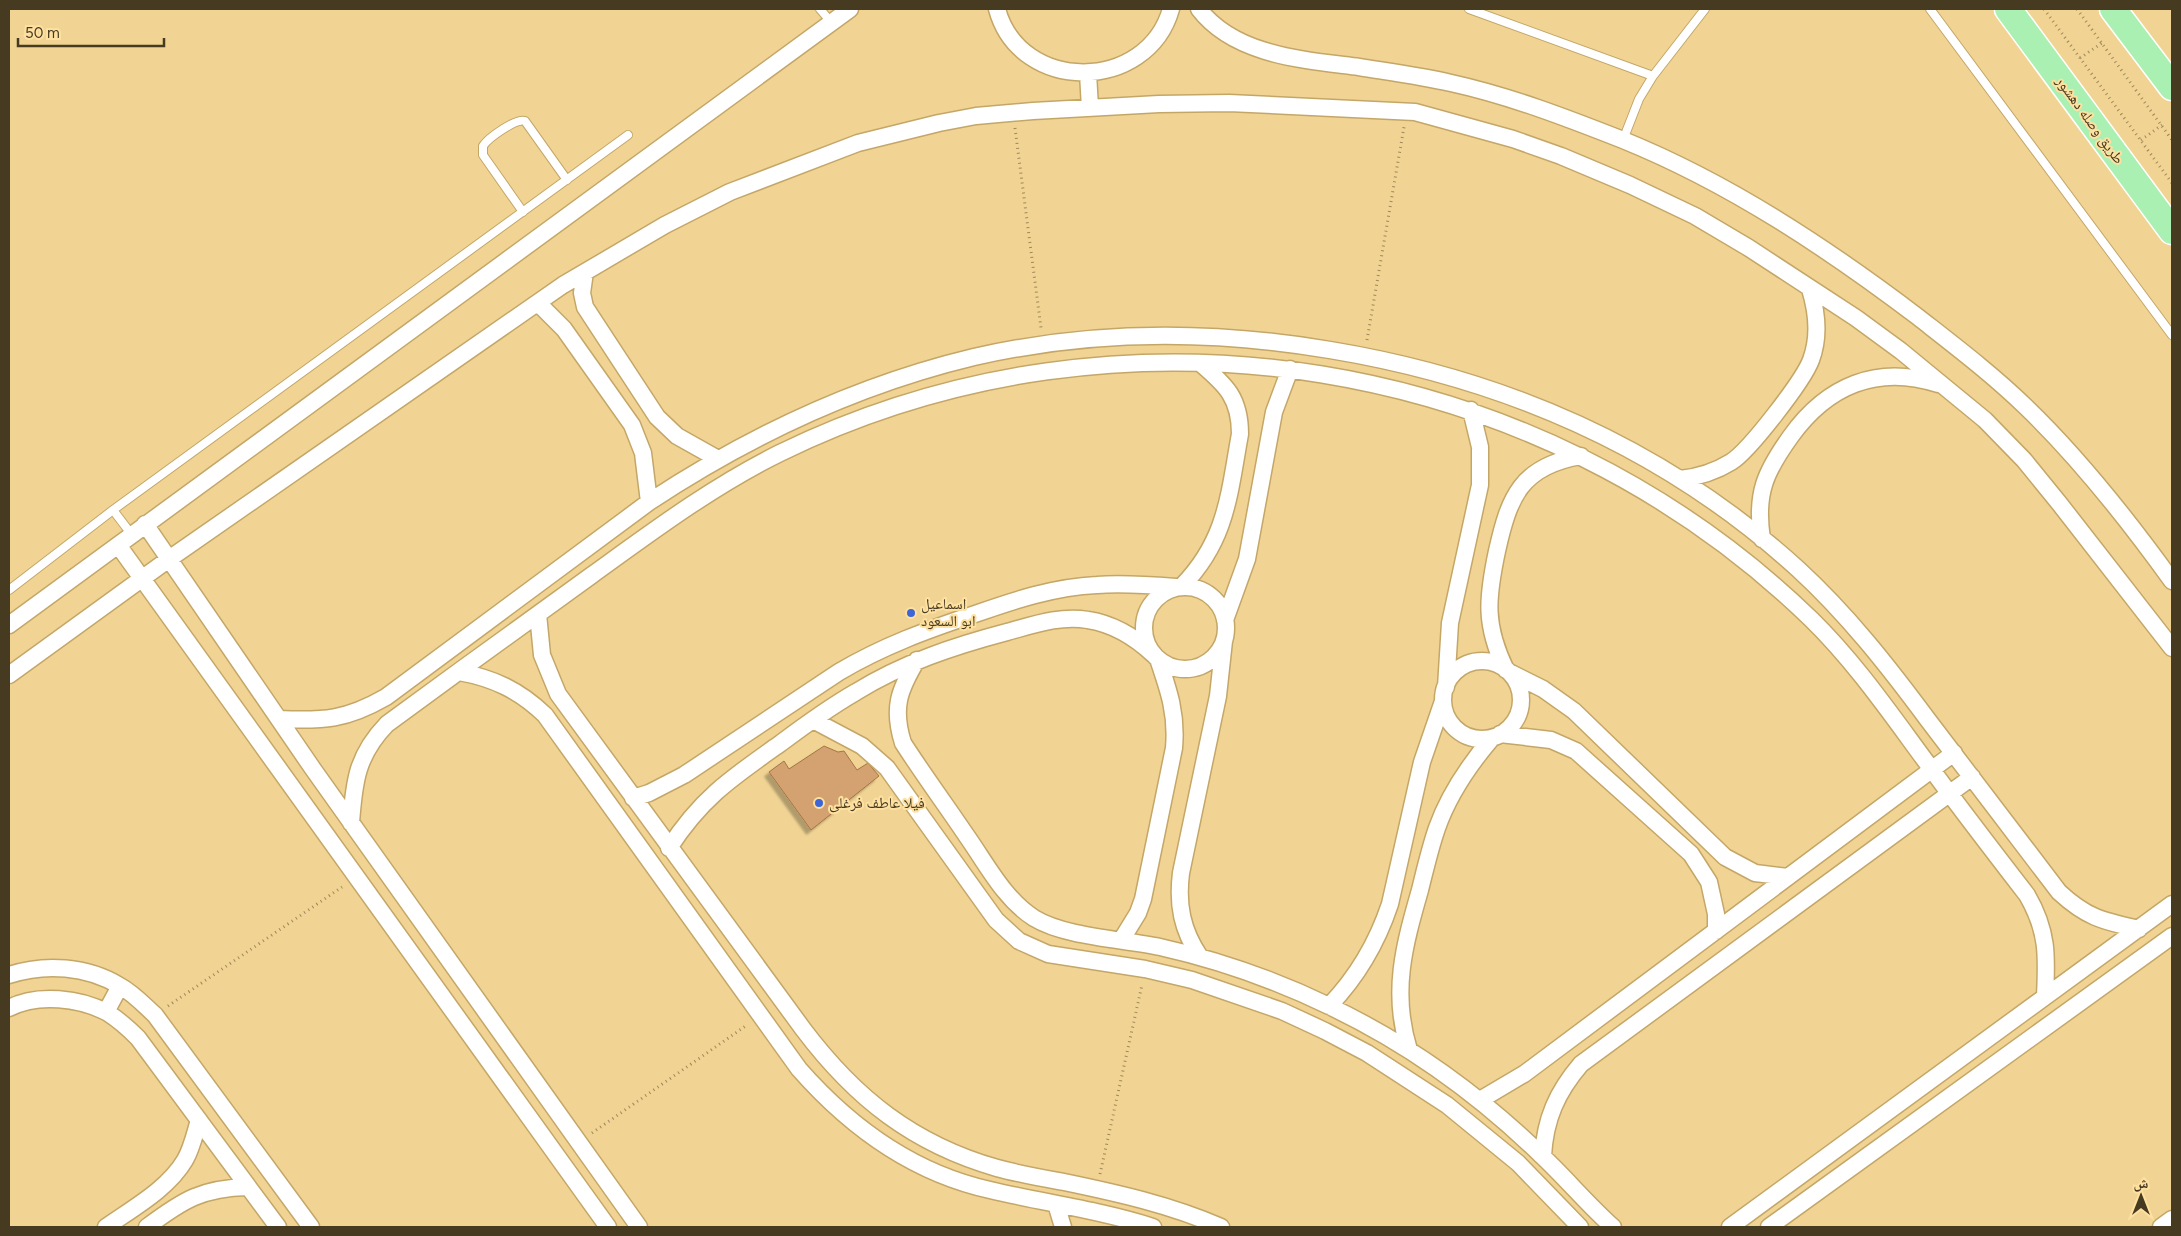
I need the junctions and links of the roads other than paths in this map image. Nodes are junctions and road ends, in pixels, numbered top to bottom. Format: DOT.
graph roads {
  1 [pos="820,9"];
  2 [pos="850,9"];
  3 [pos="997,9"];
  4 [pos="1171,9"];
  5 [pos="1198,9"];
  6 [pos="1469,9"];
  7 [pos="1705,9"];
  8 [pos="1930,9"];
  9 [pos="2008,9"];
  10 [pos="2113,9"];
  11 [pos="831,22"];
  12 [pos="1088,73"];
  13 [pos="1653,76"];
  14 [pos="2172,87"];
  15 [pos="1090,108"];
  16 [pos="628,135"];
  17 [pos="1623,140"];
  18 [pos="567,180"];
  19 [pos="523,212"];
  20 [pos="2172,231"];
  21 [pos="585,272"];
  22 [pos="1810,289"];
  23 [pos="538,303"];
  24 [pos="2172,335"];
  25 [pos="1200,362"];
  26 [pos="1290,369"];
  27 [pos="1946,386"];
  28 [pos="1471,410"];
  29 [pos="1581,456"];
  30 [pos="718,458"];
  31 [pos="1680,479"];
  32 [pos="649,502"];
  33 [pos="113,510"];
  34 [pos="146,524"];
  35 [pos="132,535"];
  36 [pos="1762,539"];
  37 [pos="118,545"];
  38 [pos="170,559"];
  39 [pos="142,578"];
  40 [pos="2172,581"];
  41 [pos="1179,587"];
  42 [pos="9,590"];
  43 [pos="538,614"];
  44 [pos="1225,620"];
  45 [pos="9,625"];
  46 [pos="1224,641"];
  47 [pos="2172,648"];
  48 [pos="1156,657"];
  49 [pos="917,660"];
  50 [pos="1508,671"];
  51 [pos="459,672"];
  52 [pos="9,675"];
  53 [pos="1444,694"];
  54 [pos="279,720"];
  55 [pos="813,720"];
  56 [pos="1496,736"];
  57 [pos="1954,753"];
  58 [pos="1932,770"];
  59 [pos="1972,777"];
  60 [pos="1950,793"];
  61 [pos="633,798"];
  62 [pos="351,823"];
  63 [pos="669,848"];
  64 [pos="1788,877"];
  65 [pos="2172,904"];
  66 [pos="2139,929"];
  67 [pos="1716,931"];
  68 [pos="2172,936"];
  69 [pos="1122,939"];
  70 [pos="1200,957"];
  71 [pos="9,975"];
  72 [pos="120,986"];
  73 [pos="2045,996"];
  74 [pos="1329,1006"];
  75 [pos="9,1008"];
  76 [pos="106,1012"];
  77 [pos="1409,1050"];
  78 [pos="1480,1100"];
  79 [pos="199,1120"];
  80 [pos="1543,1156"];
  81 [pos="248,1187"];
  82 [pos="1056,1204"];
  83 [pos="2172,1219"];
  84 [pos="106,1227"];
  85 [pos="147,1227"];
  86 [pos="278,1227"];
  87 [pos="311,1227"];
  88 [pos="608,1227"];
  89 [pos="639,1227"];
  90 [pos="1063,1227"];
  91 [pos="1151,1227"];
  92 [pos="1221,1227"];
  93 [pos="1580,1227"];
  94 [pos="1613,1227"];
  95 [pos="1730,1227"];
  96 [pos="1769,1227"];
  97 [pos="2161,1227"];
  1 -- 11 [label="lane"];
  2 -- 11 [label="street"];
  3 -- 12 [label="street"];
  4 -- 12 [label="street"];
  5 -- 17 [label="street"];
  6 -- 13 [label="lane"];
  7 -- 13 [label="lane"];
  8 -- 24 [label="lane"];
  9 -- 20 [label="main road, طريق وصله دهشور"];
  10 -- 14 [label="main road"];
  11 -- 34 [label="street"];
  12 -- 15 [label="street"];
  13 -- 17 [label="lane"];
  15 -- 21 [label="street"];
  15 -- 22 [label="street"];
  16 -- 18 [label="lane"];
  17 -- 40 [label="street"];
  18 -- 19 [label="lane"];
  18 -- 19 [label="lane"];
  19 -- 33 [label="lane"];
  21 -- 23 [label="street"];
  21 -- 30 [label="street"];
  22 -- 27 [label="street"];
  22 -- 31 [label="street"];
  23 -- 32 [label="street"];
  23 -- 38 [label="street"];
  25 -- 26 [label="street"];
  25 -- 41 [label="street"];
  25 -- 43 [label="street"];
  26 -- 28 [label="street"];
  26 -- 44 [label="street"];
  27 -- 36 [label="street"];
  27 -- 47 [label="street"];
  28 -- 29 [label="street"];
  28 -- 53 [label="street"];
  29 -- 50 [label="street"];
  29 -- 58 [label="street"];
  30 -- 31 [label="street"];
  30 -- 32 [label="street"];
  31 -- 36 [label="street"];
  32 -- 54 [label="street"];
  33 -- 35 [label="lane"];
  33 -- 42 [label="lane"];
  34 -- 35 [label="street"];
  34 -- 38 [label="street"];
  35 -- 37 [label="street"];
  36 -- 57 [label="street"];
  37 -- 39 [label="street"];
  37 -- 45 [label="street"];
  38 -- 39 [label="street"];
  38 -- 54 [label="street"];
  39 -- 52 [label="street"];
  39 -- 88 [label="street"];
  41 -- 44 [label="street"];
  41 -- 48 [label="street"];
  41 -- 61 [label="street"];
  43 -- 51 [label="street"];
  43 -- 61 [label="street"];
  44 -- 46 [label="street"];
  46 -- 48 [label="street"];
  46 -- 70 [label="street"];
  48 -- 49 [label="street"];
  48 -- 69 [label="street"];
  49 -- 55 [label="street"];
  49 -- 69 [label="street"];
  50 -- 53 [label="street"];
  50 -- 56 [label="street"];
  50 -- 64 [label="street"];
  51 -- 62 [label="street"];
  51 -- 82 [label="street"];
  53 -- 56 [label="street"];
  53 -- 74 [label="street"];
  54 -- 62 [label="street"];
  55 -- 63 [label="street"];
  55 -- 93 [label="street"];
  56 -- 67 [label="street"];
  56 -- 77 [label="street"];
  57 -- 58 [label="street"];
  57 -- 59 [label="street"];
  58 -- 60 [label="street"];
  58 -- 64 [label="street"];
  59 -- 60 [label="street"];
  59 -- 66 [label="street"];
  60 -- 73 [label="street"];
  60 -- 80 [label="street"];
  61 -- 63 [label="street"];
  62 -- 89 [label="street"];
  63 -- 92 [label="street"];
  64 -- 67 [label="street"];
  65 -- 66 [label="street"];
  66 -- 73 [label="street"];
  67 -- 78 [label="street"];
  68 -- 96 [label="street"];
  69 -- 70 [label="street"];
  70 -- 74 [label="street"];
  71 -- 72 [label="street"];
  72 -- 76 [label="street"];
  72 -- 87 [label="street"];
  73 -- 95 [label="street"];
  74 -- 77 [label="street"];
  75 -- 76 [label="street"];
  76 -- 79 [label="street"];
  77 -- 78 [label="street"];
  78 -- 80 [label="street"];
  79 -- 81 [label="street"];
  79 -- 84 [label="street"];
  80 -- 94 [label="street"];
  81 -- 85 [label="street"];
  81 -- 86 [label="street"];
  82 -- 90 [label="street"];
  82 -- 91 [label="street"];
  83 -- 97 [label="street"];
}
